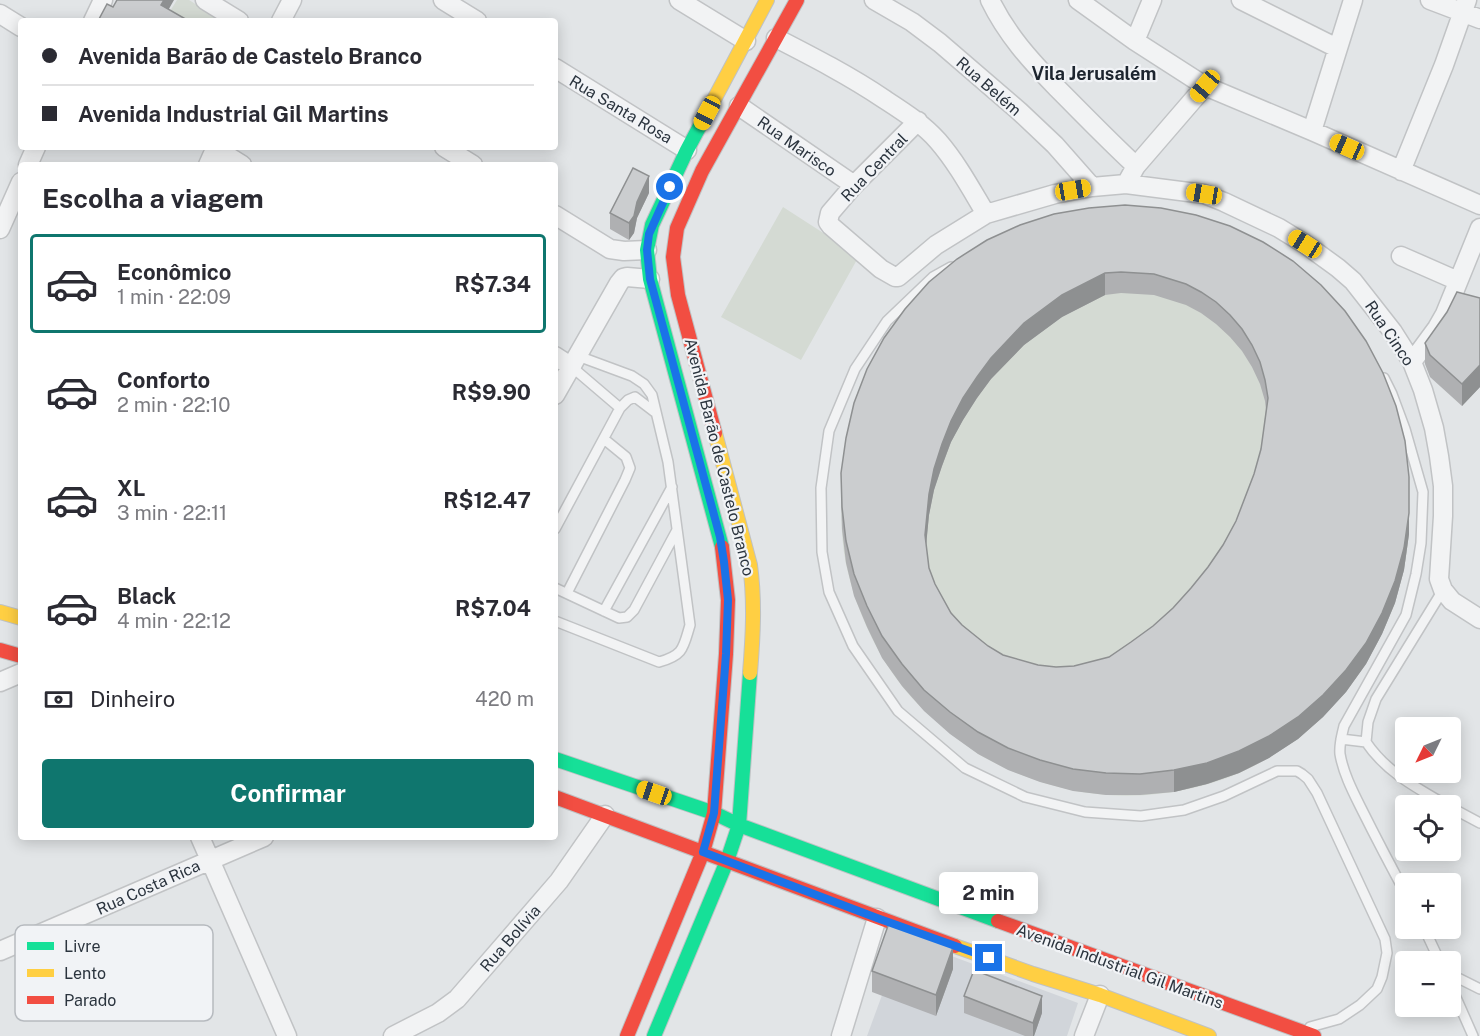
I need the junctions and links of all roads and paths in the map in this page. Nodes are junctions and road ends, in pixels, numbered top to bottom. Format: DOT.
graph roads {
  1 [pos="103,0"];
  2 [pos="205,0"];
  3 [pos="292,0"];
  4 [pos="443,0"];
  5 [pos="680,0"];
  6 [pos="767,0"];
  7 [pos="796,0"];
  8 [pos="874,0"];
  9 [pos="990,0"];
  10 [pos="1078,0"];
  11 [pos="1152,0"];
  12 [pos="1241,0"];
  13 [pos="1353,0"];
  14 [pos="1430,0"];
  15 [pos="1465,6"];
  16 [pos="0,14"];
  17 [pos="94,18"];
  18 [pos="234,18"];
  19 [pos="283,18"];
  20 [pos="472,18"];
  21 [pos="1480,19"];
  22 [pos="18,25"];
  23 [pos="776,38"];
  24 [pos="746,41"];
  25 [pos="1135,41"];
  26 [pos="1337,48"];
  27 [pos="558,71"];
  28 [pos="1205,86"];
  29 [pos="740,106"];
  30 [pos="918,122"];
  31 [pos="1312,131"];
  32 [pos="449,150"];
  33 [pos="687,150"];
  34 [pos="213,152"];
  35 [pos="235,162"];
  36 [pos="468,162"];
  37 [pos="1136,166"];
  38 [pos="1401,171"];
  39 [pos="1125,184"];
  40 [pos="854,185"];
  41 [pos="1092,187"];
  42 [pos="15,189"];
  43 [pos="1480,205"];
  44 [pos="986,214"];
  45 [pos="558,218"];
  46 [pos="1480,228"];
  47 [pos="0,229"];
  48 [pos="647,250"];
  49 [pos="1401,256"];
  50 [pos="960,261"];
  51 [pos="650,279"];
  52 [pos="1458,281"];
  53 [pos="1412,362"];
  54 [pos="1382,373"];
  55 [pos="564,376"];
  56 [pos="620,408"];
  57 [pos="656,413"];
  58 [pos="604,439"];
  59 [pos="672,487"];
  60 [pos="558,523"];
  61 [pos="677,530"];
  62 [pos="558,589"];
  63 [pos="1443,590"];
  64 [pos="567,593"];
  65 [pos="604,611"];
  66 [pos="1480,619"];
  67 [pos="558,622"];
  68 [pos="0,650"];
  69 [pos="18,655"];
  70 [pos="18,674"];
  71 [pos="0,682"];
  72 [pos="1341,739"];
  73 [pos="1365,742"];
  74 [pos="558,760"];
  75 [pos="1429,795"];
  76 [pos="558,798"];
  77 [pos="714,813"];
  78 [pos="1461,813"];
  79 [pos="604,815"];
  80 [pos="1480,823"];
  81 [pos="739,825"];
  82 [pos="201,840"];
  83 [pos="257,840"];
  84 [pos="703,852"];
  85 [pos="210,860"];
  86 [pos="727,861"];
  87 [pos="1395,874"];
  88 [pos="877,918"];
  89 [pos="60,925"];
  90 [pos="15,944"];
  91 [pos="0,951"];
  92 [pos="1461,980"];
  93 [pos="1480,989"];
  94 [pos="1100,995"];
  95 [pos="1461,1009"];
  96 [pos="1299,1030"];
  97 [pos="287,1036"];
  98 [pos="393,1036"];
  99 [pos="627,1036"];
  100 [pos="654,1036"];
  101 [pos="841,1036"];
  102 [pos="1084,1036"];
  103 [pos="1209,1036"];
  104 [pos="1314,1036"];
  105 [pos="1473,1036"];
  1 -- 17 [label="street"];
  2 -- 18 [label="street"];
  3 -- 19 [label="street"];
  4 -- 20 [label="street"];
  5 -- 24 [label="street"];
  6 -- 24 [label="main road, Avenida Barão de Castelo Branco"];
  7 -- 23 [label="main road, Avenida Barão de Castelo Branco"];
  8 -- 41 [label="street, Rua Belém"];
  9 -- 37 [label="street"];
  10 -- 25 [label="street"];
  11 -- 25 [label="street"];
  12 -- 26 [label="street"];
  13 -- 26 [label="street"];
  14 -- 15 [label="street"];
  15 -- 21 [label="street"];
  15 -- 38 [label="street"];
  16 -- 22 [label="street"];
  23 -- 29 [label="main road, Avenida Barão de Castelo Branco"];
  23 -- 30 [label="street"];
  24 -- 33 [label="main road, Avenida Barão de Castelo Branco"];
  25 -- 28 [label="street"];
  26 -- 31 [label="street"];
  27 -- 33 [label="street, Rua Santa Rosa"];
  28 -- 31 [label="street"];
  28 -- 37 [label="street"];
  29 -- 40 [label="street, Rua Marisco"];
  29 -- 81 [label="main road, Avenida Barão de Castelo Branco"];
  30 -- 40 [label="street, Rua Central"];
  30 -- 44 [label="street"];
  31 -- 38 [label="street"];
  32 -- 36 [label="street"];
  33 -- 48 [label="main road, Avenida Barão de Castelo Branco"];
  34 -- 35 [label="street"];
  37 -- 39 [label="street"];
  38 -- 43 [label="street"];
  39 -- 41 [label="street"];
  39 -- 53 [label="street, Rua Cinco"];
  40 -- 44 [label="street, Rua Central"];
  41 -- 44 [label="street"];
  42 -- 47 [label="street"];
  45 -- 48 [label="street"];
  46 -- 52 [label="street"];
  48 -- 51 [label="main road, Avenida Barão de Castelo Branco"];
  49 -- 52 [label="street"];
  50 -- 96 [label="lane"];
  51 -- 55 [label="street"];
  51 -- 77 [label="main road, Avenida Barão de Castelo Branco"];
  52 -- 53 [label="street"];
  53 -- 63 [label="street, Rua Cinco"];
  54 -- 72 [label="lane"];
  55 -- 56 [label="lane"];
  55 -- 57 [label="lane"];
  56 -- 57 [label="lane"];
  56 -- 58 [label="lane"];
  57 -- 59 [label="lane"];
  58 -- 60 [label="lane"];
  58 -- 64 [label="lane"];
  59 -- 61 [label="lane"];
  59 -- 65 [label="lane"];
  61 -- 65 [label="lane"];
  61 -- 67 [label="lane"];
  62 -- 64 [label="lane"];
  63 -- 66 [label="street"];
  63 -- 73 [label="lane"];
  64 -- 65 [label="lane"];
  68 -- 69 [label="main road"];
  70 -- 71 [label="street"];
  72 -- 73 [label="lane"];
  72 -- 87 [label="lane"];
  73 -- 75 [label="lane"];
  74 -- 77 [label="main road, Avenida Industrial Gil Martins"];
  76 -- 79 [label="main road, Avenida Industrial Gil Martins"];
  77 -- 81 [label="main road, Avenida Industrial Gil Martins"];
  77 -- 84 [label="main road, Avenida Barão de Castelo Branco"];
  78 -- 80 [label="lane"];
  79 -- 84 [label="main road, Avenida Industrial Gil Martins"];
  79 -- 98 [label="street, Rua Bolívia"];
  81 -- 86 [label="main road, Avenida Barão de Castelo Branco"];
  81 -- 96 [label="main road, Avenida Industrial Gil Martins"];
  82 -- 85 [label="street"];
  83 -- 85 [label="street, Rua Costa Rica"];
  84 -- 86 [label="main road, Avenida Industrial Gil Martins"];
  84 -- 99 [label="main road, Avenida Barão de Castelo Branco"];
  85 -- 89 [label="street, Rua Costa Rica"];
  85 -- 97 [label="street"];
  86 -- 88 [label="main road, Avenida Industrial Gil Martins"];
  86 -- 100 [label="main road, Avenida Barão de Castelo Branco"];
  88 -- 94 [label="main road, Avenida Industrial Gil Martins"];
  88 -- 101 [label="street"];
  90 -- 91 [label="street, Rua Costa Rica"];
  92 -- 93 [label="lane"];
  94 -- 102 [label="street"];
  94 -- 103 [label="main road, Avenida Industrial Gil Martins"];
  95 -- 105 [label="lane"];
  96 -- 104 [label="main road, Avenida Industrial Gil Martins"];
}
